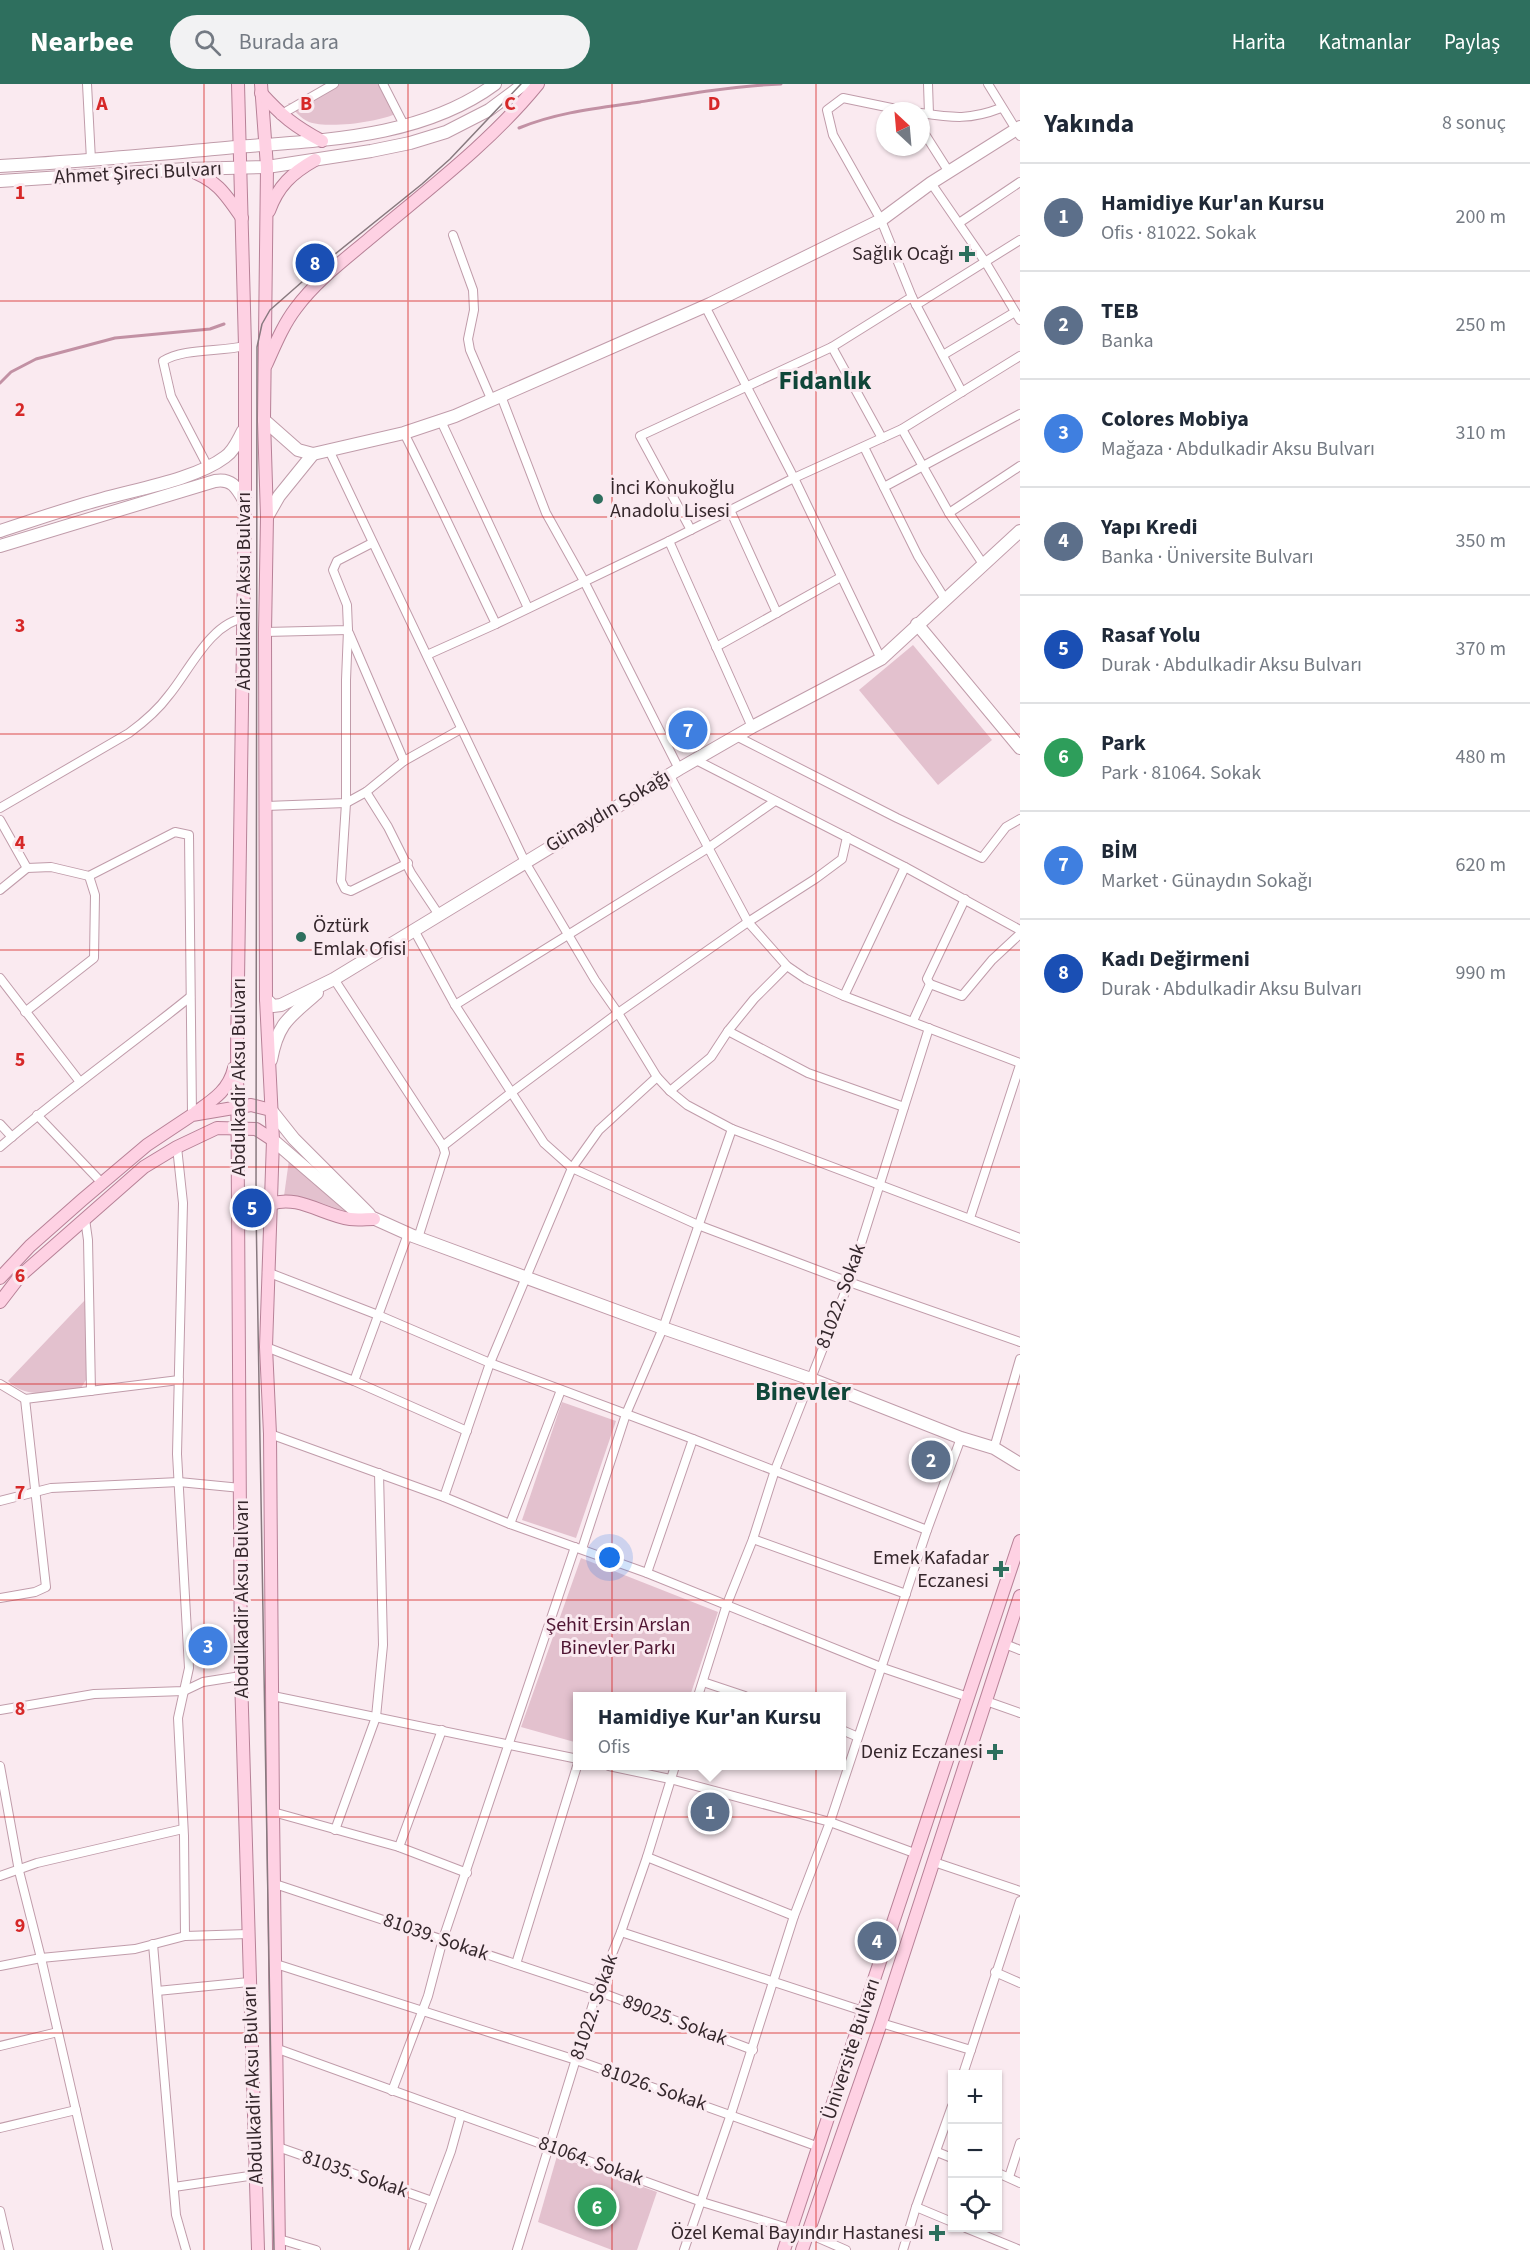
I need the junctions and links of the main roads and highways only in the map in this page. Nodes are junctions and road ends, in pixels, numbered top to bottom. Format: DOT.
graph roads {
  1 [pos="238,84"];
  2 [pos="538,84"];
  3 [pos="261,88"];
  4 [pos="322,141"];
  5 [pos="315,160"];
  6 [pos="186,169"];
  7 [pos="242,218"];
  8 [pos="265,220"];
  9 [pos="264,369"];
  10 [pos="237,1049"];
  11 [pos="238,1106"];
  12 [pos="271,1110"];
  13 [pos="192,1115"];
  14 [pos="238,1128"];
  15 [pos="273,1140"];
  16 [pos="271,1204"];
  17 [pos="374,1219"];
  18 [pos="0,1278"];
  19 [pos="0,1302"];
  20 [pos="1020,1541"];
  21 [pos="1020,1596"];
  22 [pos="279,2245"];
  23 [pos="258,2250"];
  24 [pos="784,2250"];
  25 [pos="802,2250"];
  1 -- 7 [label="main road, Abdulkadir Aksu Bulvarı"];
  2 -- 9 [label="main road"];
  3 -- 4 [label="main road"];
  3 -- 8 [label="main road"];
  5 -- 8 [label="main road"];
  6 -- 7 [label="main road"];
  7 -- 10 [label="main road, Abdulkadir Aksu Bulvarı"];
  8 -- 9 [label="main road"];
  9 -- 12 [label="main road"];
  10 -- 11 [label="main road, Abdulkadir Aksu Bulvarı"];
  10 -- 13 [label="main road"];
  11 -- 12 [label="main road"];
  11 -- 13 [label="main road"];
  11 -- 14 [label="main road, Abdulkadir Aksu Bulvarı"];
  12 -- 15 [label="main road"];
  13 -- 18 [label="main road"];
  14 -- 15 [label="main road"];
  14 -- 19 [label="main road"];
  14 -- 23 [label="main road, Abdulkadir Aksu Bulvarı"];
  15 -- 16 [label="main road"];
  16 -- 17 [label="main road"];
  16 -- 22 [label="main road"];
  20 -- 24 [label="main road, Üniversite Bulvarı"];
  21 -- 25 [label="main road, Üniversite Bulvarı"];
}
